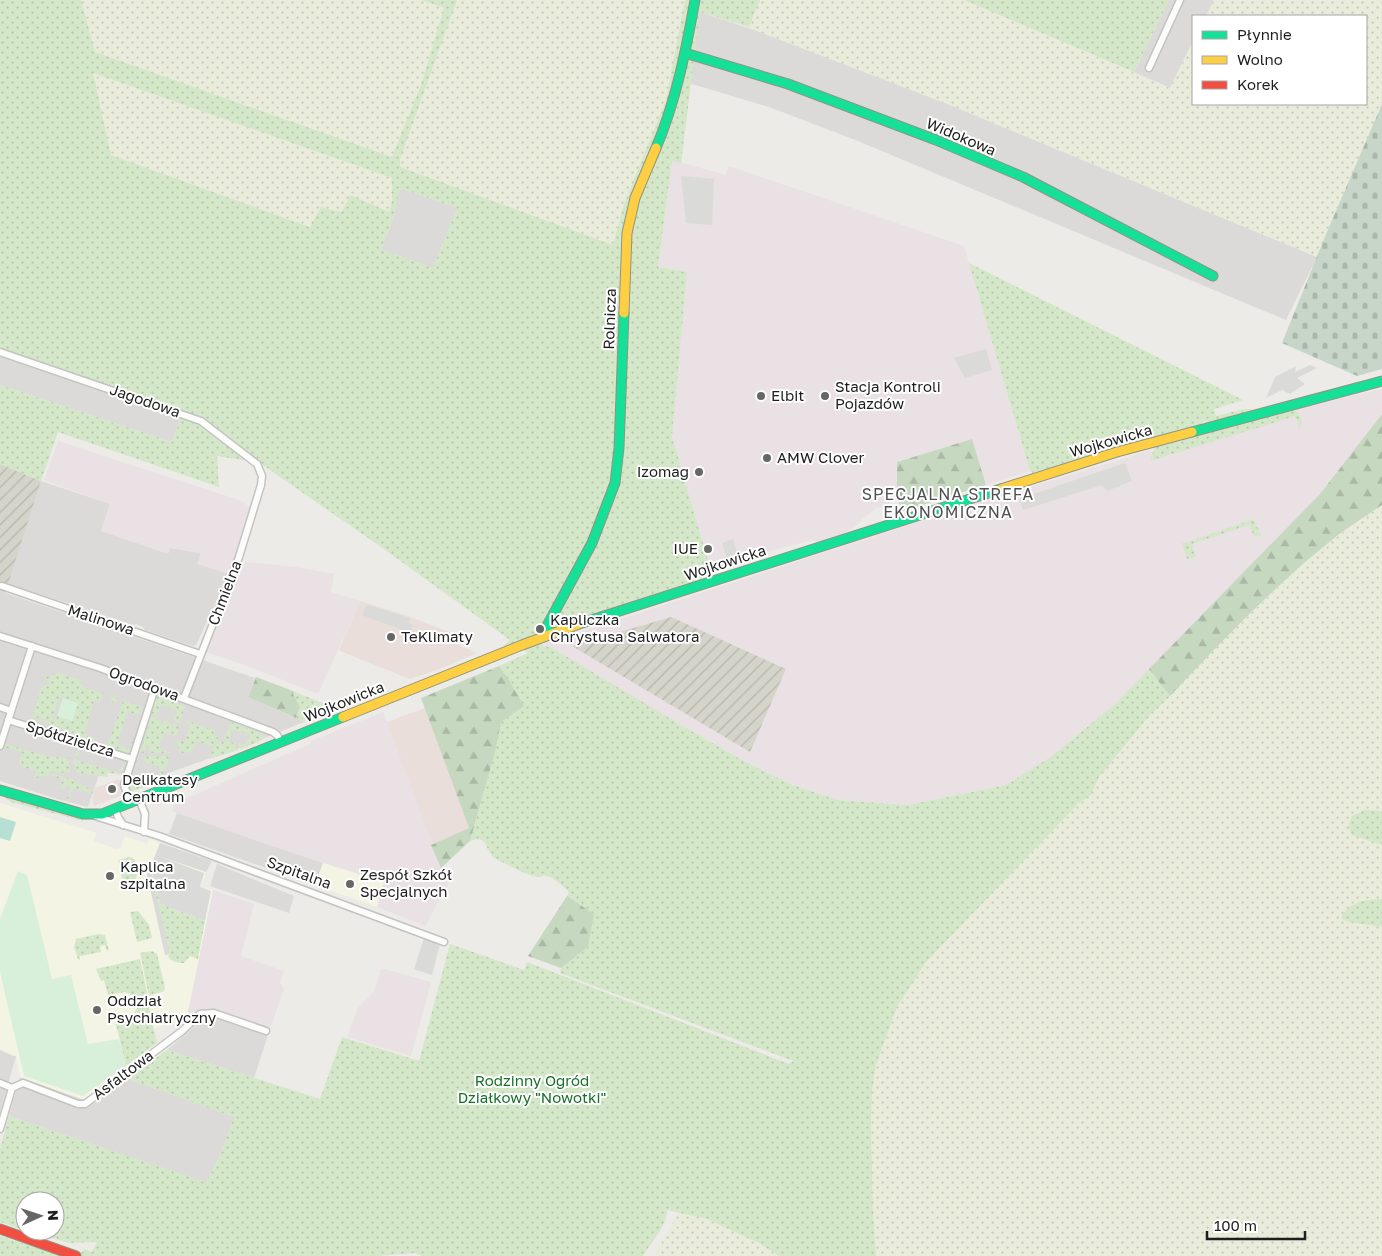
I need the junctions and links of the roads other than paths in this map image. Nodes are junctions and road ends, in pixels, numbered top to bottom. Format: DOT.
graph roads {
  1 [pos="695,0"];
  2 [pos="1180,0"];
  3 [pos="685,53"];
  4 [pos="1149,68"];
  5 [pos="1214,276"];
  6 [pos="0,352"];
  7 [pos="1382,381"];
  8 [pos="261,485"];
  9 [pos="2,586"];
  10 [pos="549,634"];
  11 [pos="0,636"];
  12 [pos="32,646"];
  13 [pos="200,654"];
  14 [pos="155,688"];
  15 [pos="184,698"];
  16 [pos="0,707"];
  17 [pos="11,710"];
  18 [pos="8,720"];
  19 [pos="281,742"];
  20 [pos="0,746"];
  21 [pos="132,759"];
  22 [pos="0,790"];
  23 [pos="135,801"];
  24 [pos="116,809"];
  25 [pos="92,815"];
  26 [pos="123,825"];
  27 [pos="144,832"];
  28 [pos="444,942"];
  29 [pos="266,1031"];
  30 [pos="0,1084"];
  31 [pos="12,1088"];
  32 [pos="0,1129"];
  33 [pos="0,1229"];
  34 [pos="76,1256"];
  1 -- 3 [label="street, Rolnicza"];
  2 -- 4 [label="street"];
  3 -- 5 [label="street, Widokowa"];
  3 -- 10 [label="street, Rolnicza"];
  6 -- 8 [label="street, Jagodowa"];
  7 -- 10 [label="street, Wojkowicka"];
  8 -- 13 [label="street, Chmielna"];
  9 -- 13 [label="street, Malinowa"];
  10 -- 19 [label="street, Wojkowicka"];
  11 -- 12 [label="street, Ogrodowa"];
  12 -- 14 [label="street, Ogrodowa"];
  12 -- 17 [label="street"];
  13 -- 15 [label="street, Chmielna"];
  14 -- 15 [label="street, Ogrodowa"];
  14 -- 21 [label="street, Spółdzielcza"];
  15 -- 19 [label="street, Ogrodowa"];
  16 -- 17 [label="street, Spółdzielcza"];
  17 -- 18 [label="street"];
  18 -- 20 [label="street"];
  18 -- 21 [label="street, Spółdzielcza"];
  19 -- 23 [label="street, Wojkowicka"];
  21 -- 23 [label="street, Spółdzielcza"];
  22 -- 25 [label="street, Szpitalna"];
  23 -- 24 [label="street, Wojkowicka"];
  23 -- 27 [label="street"];
  24 -- 25 [label="street, Wojkowicka"];
  24 -- 26 [label="street"];
  25 -- 26 [label="street, Szpitalna"];
  26 -- 27 [label="street, Szpitalna"];
  27 -- 28 [label="street, Szpitalna"];
  29 -- 31 [label="street, Asfaltowa"];
  30 -- 31 [label="street"];
  31 -- 32 [label="street"];
  33 -- 34 [label="street"];
}
